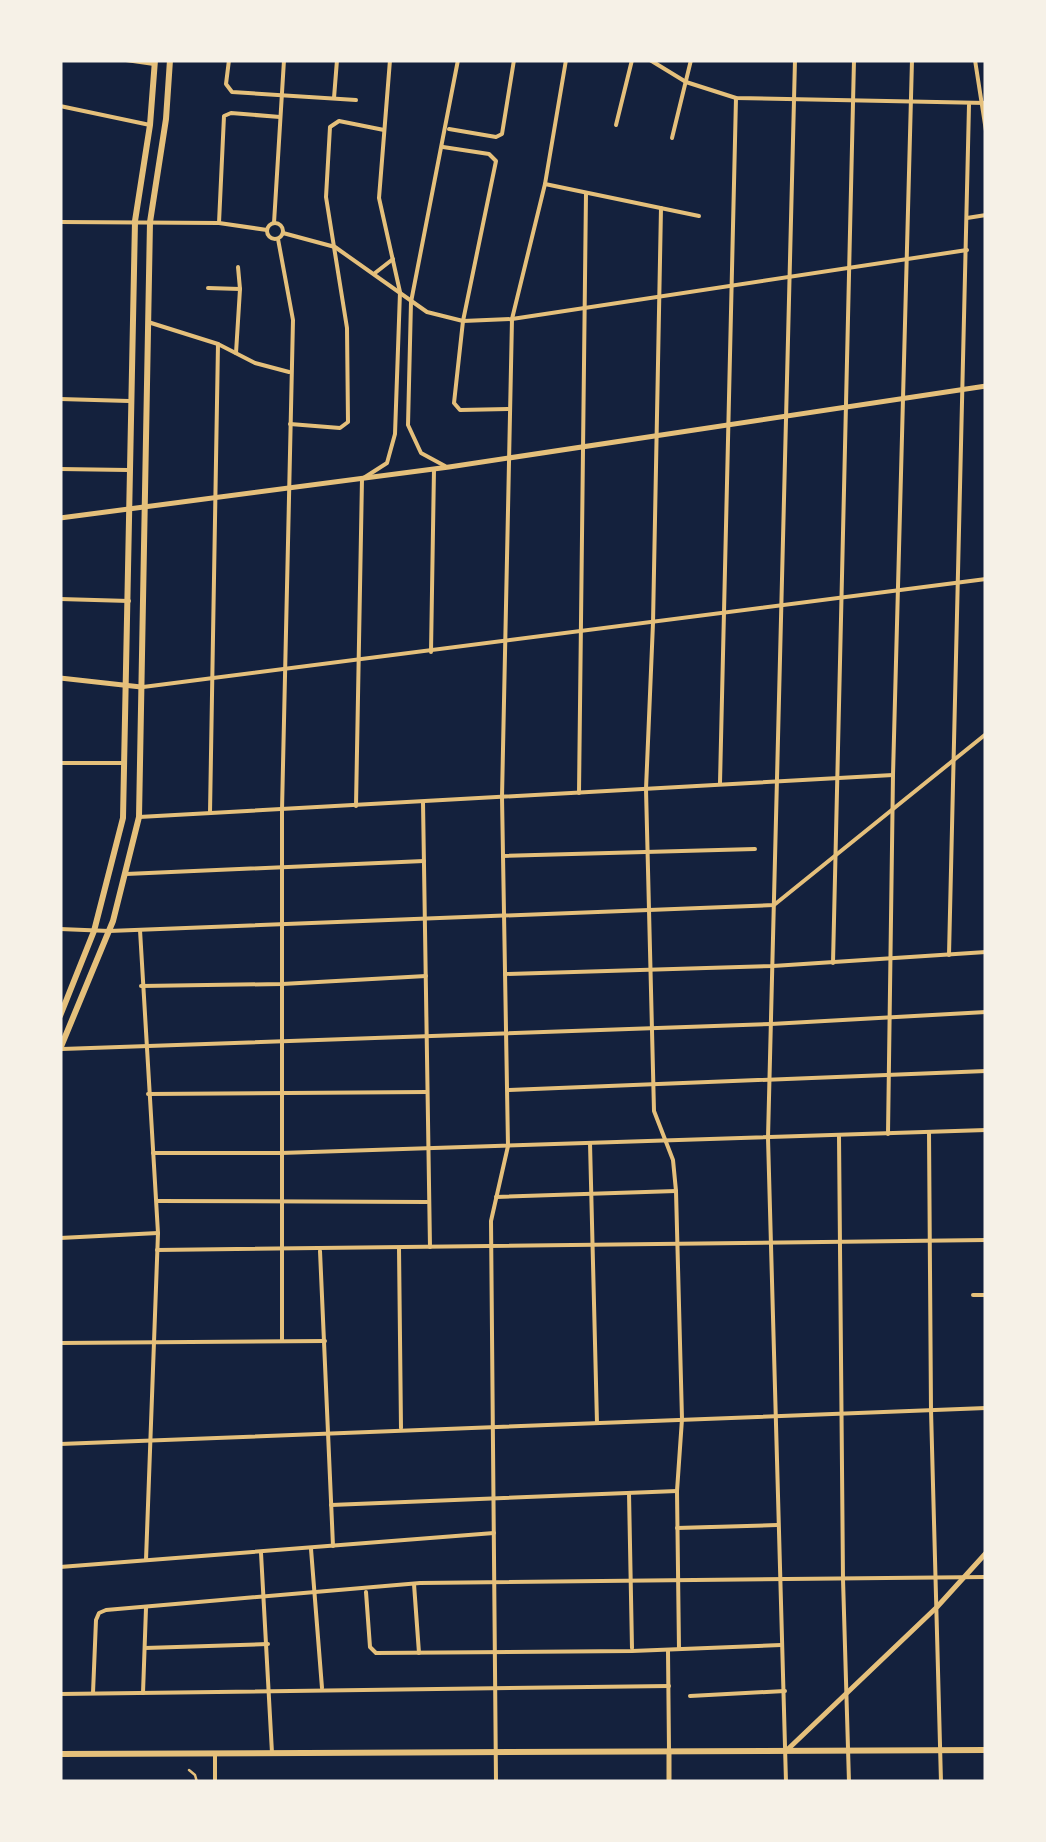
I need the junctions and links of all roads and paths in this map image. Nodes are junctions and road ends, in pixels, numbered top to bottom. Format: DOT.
graph roads {
  1 [pos="126,60"];
  2 [pos="170,60"];
  3 [pos="229,60"];
  4 [pos="284,60"];
  5 [pos="337,60"];
  6 [pos="390,60"];
  7 [pos="458,60"];
  8 [pos="514,60"];
  9 [pos="566,60"];
  10 [pos="632,60"];
  11 [pos="650,60"];
  12 [pos="692,60"];
  13 [pos="795,60"];
  14 [pos="854,60"];
  15 [pos="912,60"];
  16 [pos="975,60"];
  17 [pos="155,62"];
  18 [pos="686,82"];
  19 [pos="282,94"];
  20 [pos="334,98"];
  21 [pos="736,98"];
  22 [pos="794,99"];
  23 [pos="356,100"];
  24 [pos="853,100"];
  25 [pos="911,101"];
  26 [pos="984,104"];
  27 [pos="969,105"];
  28 [pos="60,106"];
  29 [pos="280,117"];
  30 [pos="150,124"];
  31 [pos="616,126"];
  32 [pos="447,128"];
  33 [pos="384,130"];
  34 [pos="986,131"];
  35 [pos="672,138"];
  36 [pos="444,147"];
  37 [pos="544,184"];
  38 [pos="586,193"];
  39 [pos="661,208"];
  40 [pos="986,215"];
  41 [pos="699,216"];
  42 [pos="967,218"];
  43 [pos="135,221"];
  44 [pos="60,222"];
  45 [pos="150,222"];
  46 [pos="219,223"];
  47 [pos="274,223"];
  48 [pos="267,230"];
  49 [pos="284,233"];
  50 [pos="278,238"];
  51 [pos="335,246"];
  52 [pos="966,250"];
  53 [pos="393,259"];
  54 [pos="907,260"];
  55 [pos="238,267"];
  56 [pos="848,269"];
  57 [pos="375,273"];
  58 [pos="789,277"];
  59 [pos="730,286"];
  60 [pos="208,288"];
  61 [pos="240,288"];
  62 [pos="400,292"];
  63 [pos="657,297"];
  64 [pos="412,302"];
  65 [pos="584,308"];
  66 [pos="512,319"];
  67 [pos="463,321"];
  68 [pos="148,322"];
  69 [pos="218,344"];
  70 [pos="236,352"];
  71 [pos="290,372"];
  72 [pos="986,386"];
  73 [pos="962,390"];
  74 [pos="60,399"];
  75 [pos="134,401"];
  76 [pos="903,401"];
  77 [pos="510,408"];
  78 [pos="845,410"];
  79 [pos="786,419"];
  80 [pos="290,424"];
  81 [pos="728,428"];
  82 [pos="655,438"];
  83 [pos="582,448"];
  84 [pos="510,458"];
  85 [pos="449,467"];
  86 [pos="60,468"];
  87 [pos="434,469"];
  88 [pos="132,470"];
  89 [pos="362,479"];
  90 [pos="290,488"];
  91 [pos="216,498"];
  92 [pos="145,507"];
  93 [pos="131,509"];
  94 [pos="60,518"];
  95 [pos="986,579"];
  96 [pos="958,583"];
  97 [pos="901,590"];
  98 [pos="840,597"];
  99 [pos="60,599"];
  100 [pos="129,601"];
  101 [pos="781,606"];
  102 [pos="724,614"];
  103 [pos="653,623"];
  104 [pos="581,632"];
  105 [pos="505,642"];
  106 [pos="431,652"];
  107 [pos="359,661"];
  108 [pos="286,670"];
  109 [pos="60,679"];
  110 [pos="212,679"];
  111 [pos="141,687"];
  112 [pos="127,688"];
  113 [pos="986,734"];
  114 [pos="954,760"];
  115 [pos="60,763"];
  116 [pos="125,764"];
  117 [pos="894,775"];
  118 [pos="836,778"];
  119 [pos="777,781"];
  120 [pos="720,784"];
  121 [pos="646,789"];
  122 [pos="579,794"];
  123 [pos="502,798"];
  124 [pos="423,802"];
  125 [pos="356,806"];
  126 [pos="893,808"];
  127 [pos="282,810"];
  128 [pos="210,813"];
  129 [pos="138,817"];
  130 [pos="755,849"];
  131 [pos="648,852"];
  132 [pos="502,856"];
  133 [pos="835,856"];
  134 [pos="424,861"];
  135 [pos="282,868"];
  136 [pos="126,874"];
  137 [pos="774,905"];
  138 [pos="649,910"];
  139 [pos="503,916"];
  140 [pos="425,919"];
  141 [pos="283,924"];
  142 [pos="60,929"];
  143 [pos="140,930"];
  144 [pos="94,931"];
  145 [pos="109,931"];
  146 [pos="986,952"];
  147 [pos="949,955"];
  148 [pos="891,959"];
  149 [pos="833,962"];
  150 [pos="773,966"];
  151 [pos="651,969"];
  152 [pos="505,974"];
  153 [pos="426,976"];
  154 [pos="282,984"];
  155 [pos="142,986"];
  156 [pos="986,1012"];
  157 [pos="60,1015"];
  158 [pos="889,1017"];
  159 [pos="72,1020"];
  160 [pos="772,1024"];
  161 [pos="652,1028"];
  162 [pos="506,1033"];
  163 [pos="426,1036"];
  164 [pos="280,1042"];
  165 [pos="145,1046"];
  166 [pos="60,1049"];
  167 [pos="986,1072"];
  168 [pos="888,1077"];
  169 [pos="770,1080"];
  170 [pos="654,1084"];
  171 [pos="509,1090"];
  172 [pos="427,1092"];
  173 [pos="148,1094"];
  174 [pos="281,1094"];
  175 [pos="986,1130"];
  176 [pos="929,1132"];
  177 [pos="888,1134"];
  178 [pos="839,1136"];
  179 [pos="768,1138"];
  180 [pos="664,1140"];
  181 [pos="590,1144"];
  182 [pos="508,1146"];
  183 [pos="428,1149"];
  184 [pos="153,1153"];
  185 [pos="281,1153"];
  186 [pos="676,1191"];
  187 [pos="592,1194"];
  188 [pos="496,1197"];
  189 [pos="157,1201"];
  190 [pos="281,1202"];
  191 [pos="429,1202"];
  192 [pos="158,1234"];
  193 [pos="60,1238"];
  194 [pos="931,1240"];
  195 [pos="986,1240"];
  196 [pos="770,1242"];
  197 [pos="841,1242"];
  198 [pos="677,1244"];
  199 [pos="593,1245"];
  200 [pos="490,1247"];
  201 [pos="320,1248"];
  202 [pos="400,1248"];
  203 [pos="430,1248"];
  204 [pos="282,1249"];
  205 [pos="158,1250"];
  206 [pos="973,1295"];
  207 [pos="986,1295"];
  208 [pos="282,1341"];
  209 [pos="325,1341"];
  210 [pos="155,1342"];
  211 [pos="60,1343"];
  212 [pos="986,1408"];
  213 [pos="932,1410"];
  214 [pos="842,1413"];
  215 [pos="776,1416"];
  216 [pos="682,1419"];
  217 [pos="597,1422"];
  218 [pos="492,1426"];
  219 [pos="401,1429"];
  220 [pos="328,1434"];
  221 [pos="153,1439"];
  222 [pos="60,1444"];
  223 [pos="678,1491"];
  224 [pos="629,1493"];
  225 [pos="494,1500"];
  226 [pos="331,1505"];
  227 [pos="778,1525"];
  228 [pos="677,1528"];
  229 [pos="494,1533"];
  230 [pos="333,1546"];
  231 [pos="311,1547"];
  232 [pos="261,1551"];
  233 [pos="986,1552"];
  234 [pos="146,1560"];
  235 [pos="60,1566"];
  236 [pos="986,1577"];
  237 [pos="936,1578"];
  238 [pos="963,1578"];
  239 [pos="843,1579"];
  240 [pos="778,1580"];
  241 [pos="677,1581"];
  242 [pos="494,1582"];
  243 [pos="631,1582"];
  244 [pos="414,1584"];
  245 [pos="366,1590"];
  246 [pos="316,1594"];
  247 [pos="265,1598"];
  248 [pos="937,1606"];
  249 [pos="146,1607"];
  250 [pos="268,1644"];
  251 [pos="781,1644"];
  252 [pos="144,1648"];
  253 [pos="679,1649"];
  254 [pos="668,1650"];
  255 [pos="632,1651"];
  256 [pos="495,1652"];
  257 [pos="419,1653"];
  258 [pos="668,1686"];
  259 [pos="322,1688"];
  260 [pos="496,1690"];
  261 [pos="785,1691"];
  262 [pos="270,1692"];
  263 [pos="143,1693"];
  264 [pos="60,1694"];
  265 [pos="93,1694"];
  266 [pos="848,1694"];
  267 [pos="690,1696"];
  268 [pos="786,1750"];
  269 [pos="849,1750"];
  270 [pos="940,1750"];
  271 [pos="986,1750"];
  272 [pos="496,1751"];
  273 [pos="670,1751"];
  274 [pos="215,1753"];
  275 [pos="272,1753"];
  276 [pos="60,1754"];
  277 [pos="189,1770"];
  278 [pos="197,1782"];
  279 [pos="215,1782"];
  280 [pos="496,1782"];
  281 [pos="669,1782"];
  282 [pos="786,1782"];
  283 [pos="849,1782"];
  284 [pos="941,1782"];
  1 -- 17 [label="street"];
  2 -- 45 [label="main road"];
  3 -- 19 [label="street"];
  4 -- 19 [label="street"];
  5 -- 20 [label="street"];
  6 -- 33 [label="street"];
  7 -- 32 [label="street"];
  8 -- 32 [label="street"];
  9 -- 37 [label="street"];
  10 -- 31 [label="street"];
  11 -- 18 [label="street"];
  12 -- 18 [label="street"];
  13 -- 22 [label="street"];
  14 -- 24 [label="street"];
  15 -- 25 [label="street"];
  16 -- 26 [label="street"];
  17 -- 30 [label="main road"];
  18 -- 21 [label="street"];
  18 -- 35 [label="street"];
  19 -- 20 [label="street"];
  19 -- 29 [label="street"];
  20 -- 23 [label="street"];
  21 -- 22 [label="street"];
  21 -- 59 [label="street"];
  22 -- 24 [label="street"];
  22 -- 58 [label="street"];
  24 -- 25 [label="street"];
  24 -- 56 [label="street"];
  25 -- 27 [label="street"];
  25 -- 54 [label="street"];
  26 -- 27 [label="street"];
  26 -- 34 [label="street"];
  27 -- 42 [label="street"];
  28 -- 30 [label="street"];
  29 -- 46 [label="street"];
  29 -- 47 [label="street"];
  30 -- 43 [label="main road"];
  32 -- 36 [label="street"];
  33 -- 51 [label="street"];
  33 -- 53 [label="street"];
  36 -- 64 [label="street"];
  36 -- 67 [label="street"];
  37 -- 38 [label="street"];
  37 -- 66 [label="street"];
  38 -- 39 [label="street"];
  38 -- 65 [label="street"];
  39 -- 41 [label="street"];
  39 -- 63 [label="street"];
  40 -- 42 [label="street"];
  42 -- 52 [label="street"];
  43 -- 44 [label="street"];
  43 -- 45 [label="street"];
  43 -- 75 [label="main road"];
  45 -- 46 [label="street"];
  45 -- 68 [label="main road"];
  46 -- 48 [label="street"];
  47 -- 48 [label="street"];
  47 -- 49 [label="street"];
  48 -- 50 [label="street"];
  49 -- 50 [label="street"];
  49 -- 51 [label="street"];
  50 -- 71 [label="street"];
  51 -- 57 [label="street"];
  51 -- 80 [label="street"];
  52 -- 54 [label="street"];
  52 -- 73 [label="street"];
  53 -- 57 [label="street"];
  53 -- 62 [label="street"];
  54 -- 56 [label="street"];
  54 -- 76 [label="street"];
  55 -- 61 [label="street"];
  56 -- 58 [label="street"];
  56 -- 78 [label="street"];
  57 -- 62 [label="street"];
  58 -- 59 [label="street"];
  58 -- 79 [label="street"];
  59 -- 63 [label="street"];
  59 -- 81 [label="street"];
  60 -- 61 [label="street"];
  61 -- 70 [label="street"];
  62 -- 64 [label="street"];
  62 -- 89 [label="street"];
  63 -- 65 [label="street"];
  63 -- 82 [label="street"];
  64 -- 67 [label="street"];
  64 -- 85 [label="street"];
  65 -- 66 [label="street"];
  65 -- 83 [label="street"];
  66 -- 67 [label="street"];
  66 -- 77 [label="street"];
  67 -- 77 [label="street"];
  68 -- 69 [label="street"];
  68 -- 92 [label="main road"];
  69 -- 70 [label="street"];
  69 -- 91 [label="street"];
  70 -- 71 [label="street"];
  71 -- 80 [label="street"];
  72 -- 73 [label="street"];
  73 -- 76 [label="street"];
  73 -- 96 [label="street"];
  74 -- 75 [label="street"];
  75 -- 88 [label="main road"];
  76 -- 78 [label="street"];
  76 -- 97 [label="street"];
  77 -- 84 [label="street"];
  78 -- 79 [label="street"];
  78 -- 98 [label="street"];
  79 -- 81 [label="street"];
  79 -- 101 [label="street"];
  80 -- 90 [label="street"];
  81 -- 82 [label="street"];
  81 -- 102 [label="street"];
  82 -- 83 [label="street"];
  82 -- 103 [label="street"];
  83 -- 84 [label="street"];
  83 -- 104 [label="street"];
  84 -- 85 [label="street"];
  84 -- 105 [label="street"];
  85 -- 87 [label="street"];
  86 -- 88 [label="street"];
  87 -- 89 [label="street"];
  87 -- 106 [label="street"];
  88 -- 93 [label="main road"];
  89 -- 90 [label="street"];
  89 -- 107 [label="street"];
  90 -- 91 [label="street"];
  90 -- 108 [label="street"];
  91 -- 92 [label="street"];
  91 -- 110 [label="street"];
  92 -- 93 [label="street"];
  92 -- 111 [label="main road"];
  93 -- 94 [label="street"];
  93 -- 100 [label="main road"];
  95 -- 96 [label="street"];
  96 -- 97 [label="street"];
  96 -- 114 [label="street"];
  97 -- 98 [label="street"];
  97 -- 117 [label="street"];
  98 -- 101 [label="street"];
  98 -- 118 [label="street"];
  99 -- 100 [label="street"];
  100 -- 112 [label="main road"];
  101 -- 102 [label="street"];
  101 -- 119 [label="street"];
  102 -- 103 [label="street"];
  102 -- 120 [label="street"];
  103 -- 104 [label="street"];
  103 -- 121 [label="street"];
  104 -- 105 [label="street"];
  104 -- 122 [label="street"];
  105 -- 106 [label="street"];
  105 -- 123 [label="street"];
  106 -- 107 [label="street"];
  107 -- 108 [label="street"];
  107 -- 125 [label="street"];
  108 -- 110 [label="street"];
  108 -- 127 [label="street"];
  109 -- 112 [label="street"];
  110 -- 111 [label="street"];
  110 -- 128 [label="street"];
  111 -- 112 [label="street"];
  111 -- 129 [label="main road"];
  112 -- 116 [label="main road"];
  113 -- 114 [label="street"];
  114 -- 126 [label="street"];
  114 -- 147 [label="street"];
  115 -- 116 [label="street"];
  116 -- 144 [label="main road"];
  117 -- 118 [label="street"];
  117 -- 126 [label="street"];
  118 -- 119 [label="street"];
  118 -- 133 [label="street"];
  119 -- 120 [label="street"];
  119 -- 137 [label="street"];
  120 -- 121 [label="street"];
  121 -- 122 [label="street"];
  121 -- 131 [label="street"];
  122 -- 123 [label="street"];
  123 -- 124 [label="street"];
  123 -- 132 [label="street"];
  124 -- 125 [label="street"];
  124 -- 134 [label="street"];
  125 -- 127 [label="street"];
  126 -- 133 [label="street"];
  126 -- 148 [label="street"];
  127 -- 128 [label="street"];
  127 -- 135 [label="street"];
  128 -- 129 [label="street"];
  129 -- 136 [label="main road"];
  130 -- 131 [label="street"];
  131 -- 132 [label="street"];
  131 -- 138 [label="street"];
  132 -- 139 [label="street"];
  133 -- 137 [label="street"];
  133 -- 149 [label="street"];
  134 -- 135 [label="street"];
  134 -- 140 [label="street"];
  135 -- 136 [label="street"];
  135 -- 141 [label="street"];
  136 -- 145 [label="main road"];
  137 -- 138 [label="street"];
  137 -- 150 [label="street"];
  138 -- 139 [label="street"];
  138 -- 151 [label="street"];
  139 -- 140 [label="street"];
  139 -- 152 [label="street"];
  140 -- 141 [label="street"];
  140 -- 153 [label="street"];
  141 -- 143 [label="street"];
  141 -- 154 [label="street"];
  142 -- 144 [label="street"];
  143 -- 145 [label="street"];
  143 -- 155 [label="street"];
  144 -- 145 [label="street"];
  144 -- 157 [label="main road"];
  145 -- 159 [label="main road"];
  146 -- 147 [label="street"];
  147 -- 148 [label="street"];
  148 -- 149 [label="street"];
  148 -- 158 [label="street"];
  149 -- 150 [label="street"];
  150 -- 151 [label="street"];
  150 -- 160 [label="street"];
  151 -- 152 [label="street"];
  151 -- 161 [label="street"];
  152 -- 162 [label="street"];
  153 -- 154 [label="street"];
  153 -- 163 [label="street"];
  154 -- 155 [label="street"];
  154 -- 164 [label="street"];
  155 -- 165 [label="street"];
  156 -- 158 [label="street"];
  157 -- 159 [label="main road"];
  158 -- 160 [label="street"];
  158 -- 168 [label="street"];
  159 -- 166 [label="main road"];
  160 -- 161 [label="street"];
  160 -- 169 [label="street"];
  161 -- 162 [label="street"];
  161 -- 170 [label="street"];
  162 -- 163 [label="street"];
  162 -- 171 [label="street"];
  163 -- 164 [label="street"];
  163 -- 172 [label="street"];
  164 -- 165 [label="street"];
  164 -- 174 [label="street"];
  165 -- 166 [label="street"];
  165 -- 173 [label="street"];
  167 -- 168 [label="street"];
  168 -- 169 [label="street"];
  168 -- 177 [label="street"];
  169 -- 170 [label="street"];
  169 -- 179 [label="street"];
  170 -- 171 [label="street"];
  170 -- 180 [label="street"];
  171 -- 182 [label="street"];
  172 -- 174 [label="street"];
  172 -- 183 [label="street"];
  173 -- 174 [label="street"];
  173 -- 184 [label="street"];
  174 -- 185 [label="street"];
  175 -- 176 [label="street"];
  176 -- 177 [label="street"];
  176 -- 194 [label="street"];
  177 -- 178 [label="street"];
  178 -- 179 [label="street"];
  178 -- 197 [label="street"];
  179 -- 180 [label="street"];
  179 -- 196 [label="street"];
  180 -- 181 [label="street"];
  180 -- 186 [label="street"];
  181 -- 182 [label="street"];
  181 -- 187 [label="street"];
  182 -- 183 [label="street"];
  182 -- 188 [label="street"];
  183 -- 185 [label="street"];
  183 -- 191 [label="street"];
  184 -- 185 [label="street"];
  184 -- 189 [label="street"];
  185 -- 190 [label="street"];
  186 -- 187 [label="street"];
  186 -- 198 [label="street"];
  187 -- 188 [label="street"];
  187 -- 199 [label="street"];
  188 -- 200 [label="street"];
  189 -- 190 [label="street"];
  189 -- 192 [label="street"];
  190 -- 191 [label="street"];
  190 -- 204 [label="street"];
  191 -- 203 [label="street"];
  192 -- 193 [label="street"];
  192 -- 205 [label="street"];
  194 -- 195 [label="street"];
  194 -- 197 [label="street"];
  194 -- 213 [label="street"];
  196 -- 197 [label="street"];
  196 -- 198 [label="street"];
  196 -- 215 [label="street"];
  197 -- 214 [label="street"];
  198 -- 199 [label="street"];
  198 -- 216 [label="street"];
  199 -- 200 [label="street"];
  199 -- 217 [label="street"];
  200 -- 203 [label="street"];
  200 -- 218 [label="street"];
  201 -- 202 [label="street"];
  201 -- 204 [label="street"];
  201 -- 209 [label="street"];
  202 -- 203 [label="street"];
  202 -- 219 [label="street"];
  204 -- 205 [label="street"];
  204 -- 208 [label="street"];
  205 -- 210 [label="street"];
  206 -- 207 [label="street"];
  208 -- 209 [label="street"];
  208 -- 210 [label="street"];
  209 -- 220 [label="street"];
  210 -- 211 [label="street"];
  210 -- 221 [label="street"];
  212 -- 213 [label="street"];
  213 -- 214 [label="street"];
  213 -- 237 [label="street"];
  214 -- 215 [label="street"];
  214 -- 239 [label="street"];
  215 -- 216 [label="street"];
  215 -- 227 [label="street"];
  216 -- 217 [label="street"];
  216 -- 223 [label="street"];
  217 -- 218 [label="street"];
  218 -- 219 [label="street"];
  218 -- 225 [label="street"];
  219 -- 220 [label="street"];
  220 -- 221 [label="street"];
  220 -- 226 [label="street"];
  221 -- 222 [label="street"];
  221 -- 234 [label="street"];
  223 -- 224 [label="street"];
  223 -- 228 [label="street"];
  224 -- 225 [label="street"];
  224 -- 243 [label="street"];
  225 -- 226 [label="street"];
  225 -- 229 [label="street"];
  226 -- 230 [label="street"];
  227 -- 228 [label="street"];
  227 -- 240 [label="street"];
  228 -- 241 [label="street"];
  229 -- 230 [label="street"];
  229 -- 242 [label="street"];
  230 -- 231 [label="street"];
  231 -- 232 [label="street"];
  231 -- 246 [label="street"];
  232 -- 234 [label="street"];
  232 -- 247 [label="street"];
  233 -- 238 [label="street"];
  234 -- 235 [label="street"];
  236 -- 238 [label="street"];
  237 -- 238 [label="street"];
  237 -- 239 [label="street"];
  237 -- 248 [label="street"];
  238 -- 248 [label="street"];
  239 -- 240 [label="street"];
  239 -- 266 [label="street"];
  240 -- 241 [label="street"];
  240 -- 251 [label="street"];
  241 -- 243 [label="street"];
  241 -- 253 [label="street"];
  242 -- 243 [label="street"];
  242 -- 244 [label="street"];
  242 -- 256 [label="street"];
  243 -- 255 [label="street"];
  244 -- 245 [label="street"];
  244 -- 257 [label="street"];
  245 -- 246 [label="street"];
  245 -- 257 [label="street"];
  246 -- 247 [label="street"];
  246 -- 259 [label="street"];
  247 -- 249 [label="street"];
  247 -- 250 [label="street"];
  248 -- 266 [label="street"];
  248 -- 270 [label="street"];
  249 -- 252 [label="street"];
  249 -- 265 [label="street"];
  250 -- 252 [label="street"];
  250 -- 262 [label="street"];
  251 -- 253 [label="street"];
  251 -- 261 [label="street"];
  252 -- 263 [label="street"];
  253 -- 254 [label="street"];
  254 -- 255 [label="street"];
  254 -- 258 [label="street"];
  255 -- 256 [label="street"];
  256 -- 257 [label="street"];
  256 -- 260 [label="street"];
  258 -- 260 [label="street"];
  258 -- 273 [label="street"];
  259 -- 260 [label="street"];
  259 -- 262 [label="street"];
  260 -- 272 [label="street"];
  261 -- 267 [label="street"];
  261 -- 268 [label="street"];
  262 -- 263 [label="street"];
  262 -- 275 [label="street"];
  263 -- 265 [label="street"];
  264 -- 265 [label="street"];
  266 -- 268 [label="street"];
  266 -- 269 [label="street"];
  268 -- 269 [label="main road"];
  268 -- 273 [label="main road"];
  268 -- 282 [label="street"];
  269 -- 270 [label="main road"];
  269 -- 283 [label="street"];
  270 -- 271 [label="main road"];
  270 -- 284 [label="street"];
  272 -- 273 [label="main road"];
  272 -- 275 [label="main road"];
  272 -- 280 [label="street"];
  273 -- 281 [label="street"];
  274 -- 275 [label="main road"];
  274 -- 276 [label="main road"];
  274 -- 279 [label="street"];
  277 -- 278 [label="lane"];
}
